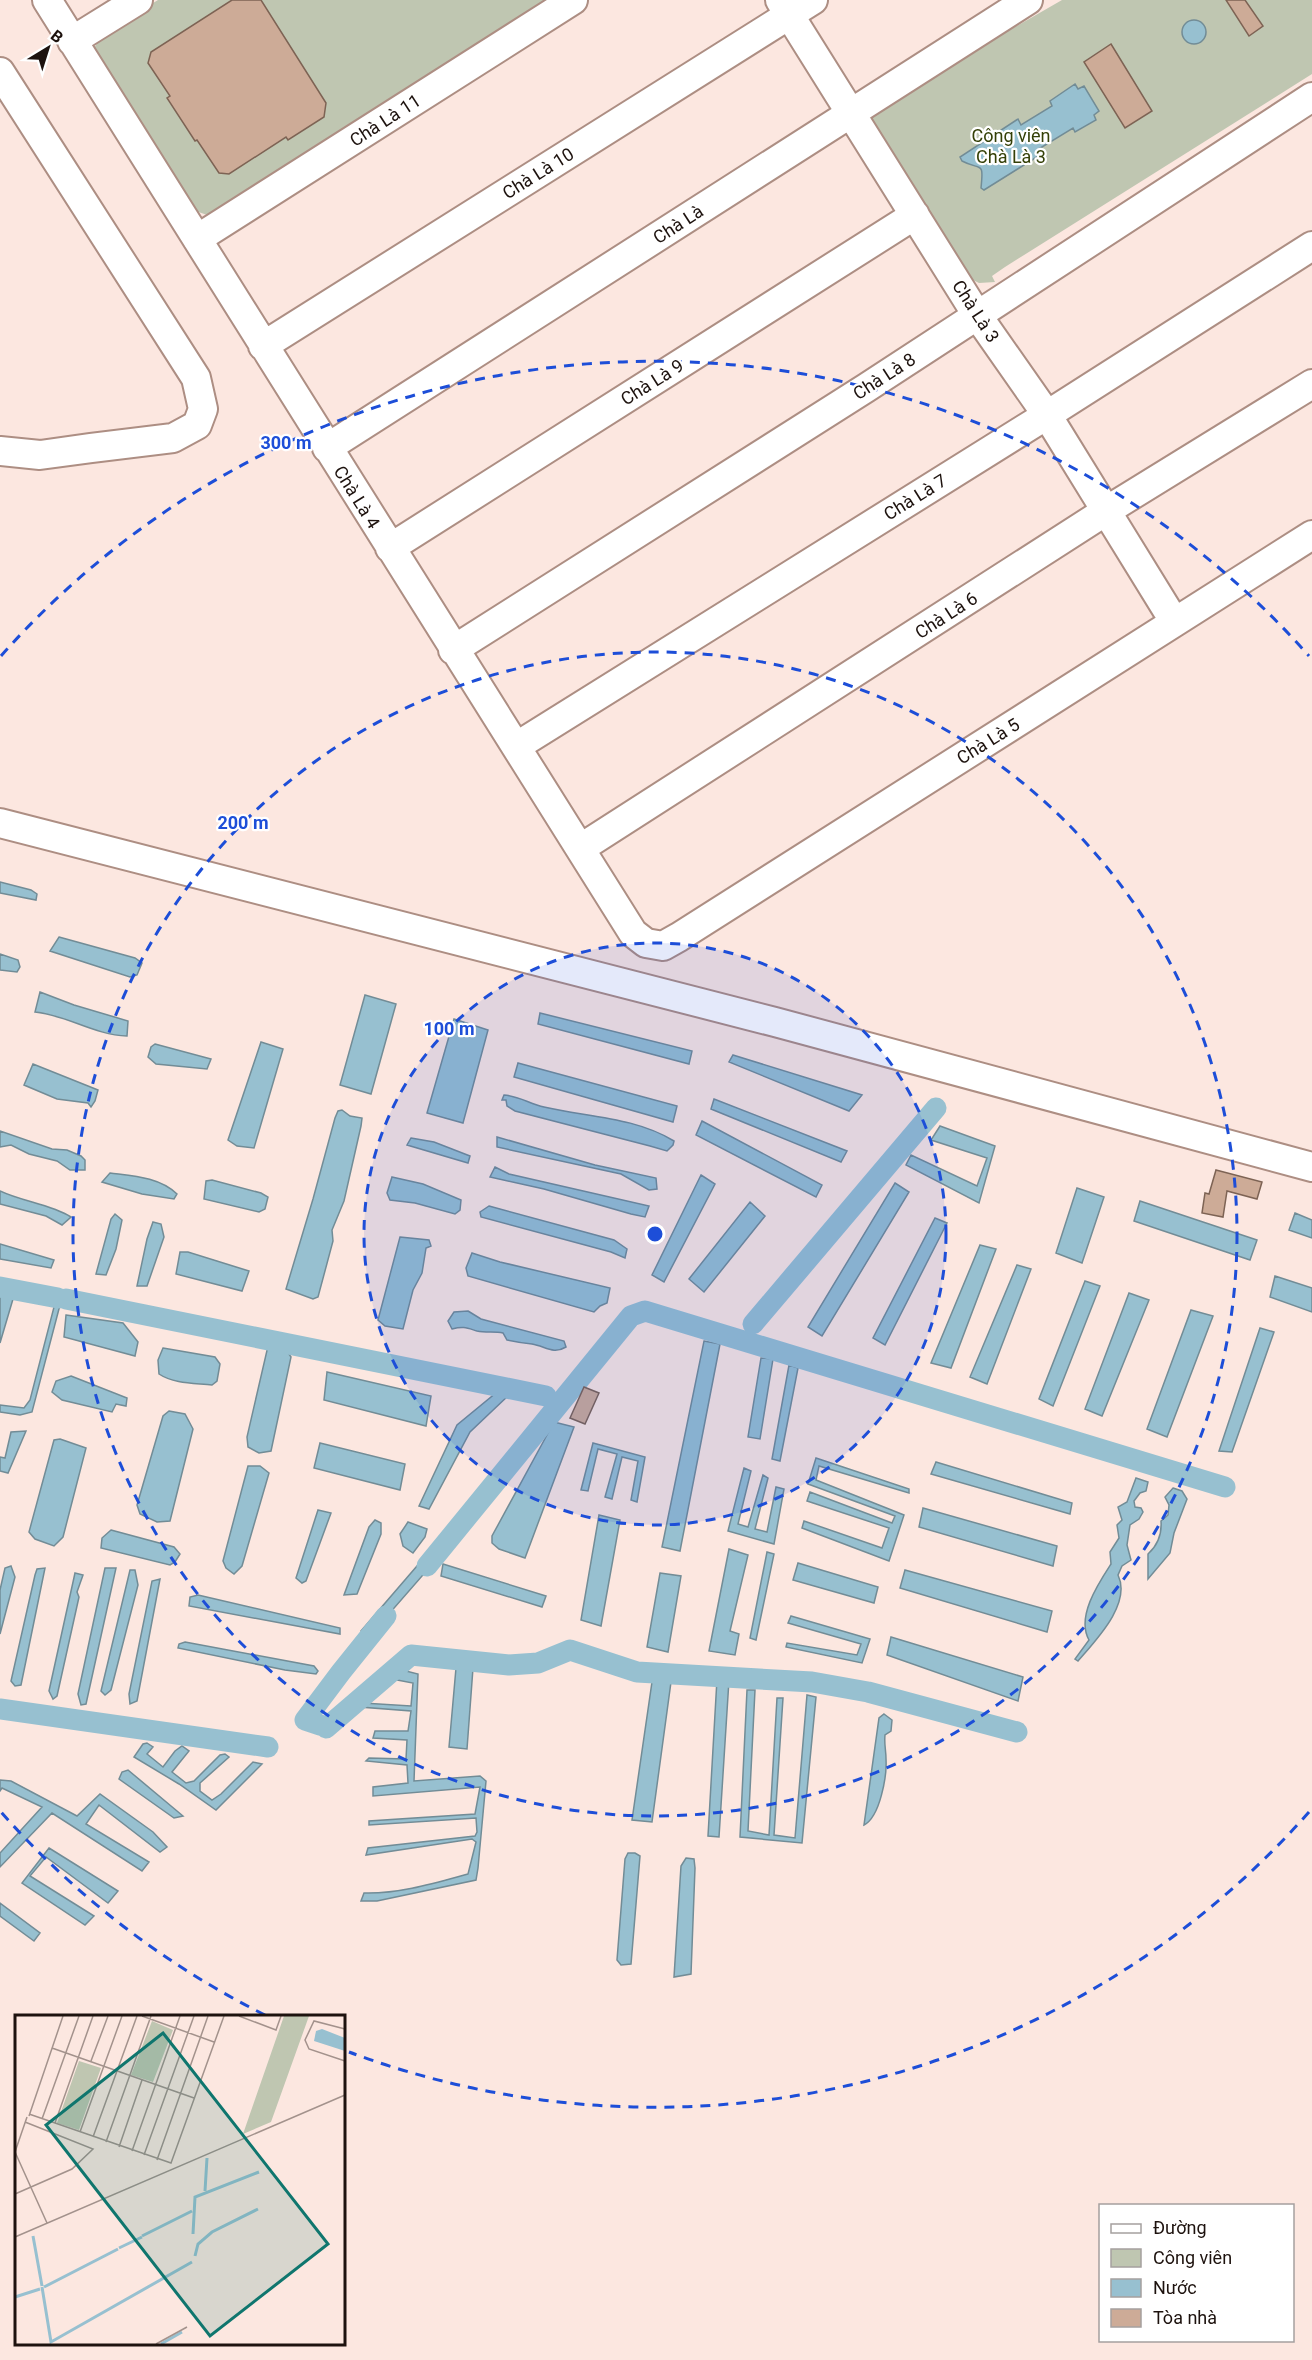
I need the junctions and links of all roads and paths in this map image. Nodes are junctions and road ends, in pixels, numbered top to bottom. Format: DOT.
graph roads {
  1 [pos="47,0"];
  2 [pos="138,0"];
  3 [pos="573,0"];
  4 [pos="813,0"];
  5 [pos="1028,0"];
  6 [pos="784,8"];
  7 [pos="72,41"];
  8 [pos="0,72"];
  9 [pos="1312,97"];
  10 [pos="851,114"];
  11 [pos="915,215"];
  12 [pos="197,239"];
  13 [pos="1312,246"];
  14 [pos="977,315"];
  15 [pos="263,346"];
  16 [pos="1312,384"];
  17 [pos="1047,415"];
  18 [pos="327,448"];
  19 [pos="0,451"];
  20 [pos="1107,511"];
  21 [pos="1312,535"];
  22 [pos="390,548"];
  23 [pos="1174,621"];
  24 [pos="453,650"];
  25 [pos="517,746"];
  26 [pos="0,823"];
  27 [pos="582,848"];
  28 [pos="663,946"];
  29 [pos="1312,1167"];
  1 -- 7 [label="street, Chà Là 4"];
  2 -- 7 [label="street"];
  3 -- 12 [label="street, Chà Là 11"];
  4 -- 6 [label="street, Chà Là 10"];
  5 -- 10 [label="street, Chà Là"];
  6 -- 10 [label="street, Chà Là 3"];
  6 -- 15 [label="street, Chà Là 10"];
  7 -- 12 [label="street, Chà Là 4"];
  8 -- 19 [label="street"];
  9 -- 14 [label="street, Chà Là 8"];
  10 -- 11 [label="street, Chà Là 3"];
  10 -- 18 [label="street, Chà Là"];
  11 -- 14 [label="street, Chà Là 3"];
  11 -- 22 [label="street, Chà Là 9"];
  12 -- 15 [label="street, Chà Là 4"];
  13 -- 17 [label="street, Chà Là 7"];
  14 -- 17 [label="street, Chà Là 3"];
  14 -- 24 [label="street, Chà Là 8"];
  15 -- 18 [label="street, Chà Là 4"];
  16 -- 20 [label="street, Chà Là 6"];
  17 -- 20 [label="street, Chà Là 3"];
  17 -- 25 [label="street, Chà Là 7"];
  18 -- 22 [label="street, Chà Là 4"];
  20 -- 23 [label="street, Chà Là 3"];
  20 -- 27 [label="street, Chà Là 6"];
  21 -- 23 [label="street, Chà Là 5"];
  22 -- 24 [label="street, Chà Là 4"];
  23 -- 28 [label="street, Chà Là 5"];
  24 -- 25 [label="street, Chà Là 4"];
  25 -- 27 [label="street, Chà Là 4"];
  26 -- 29 [label="street"];
  27 -- 28 [label="street, Chà Là 4"];
}
